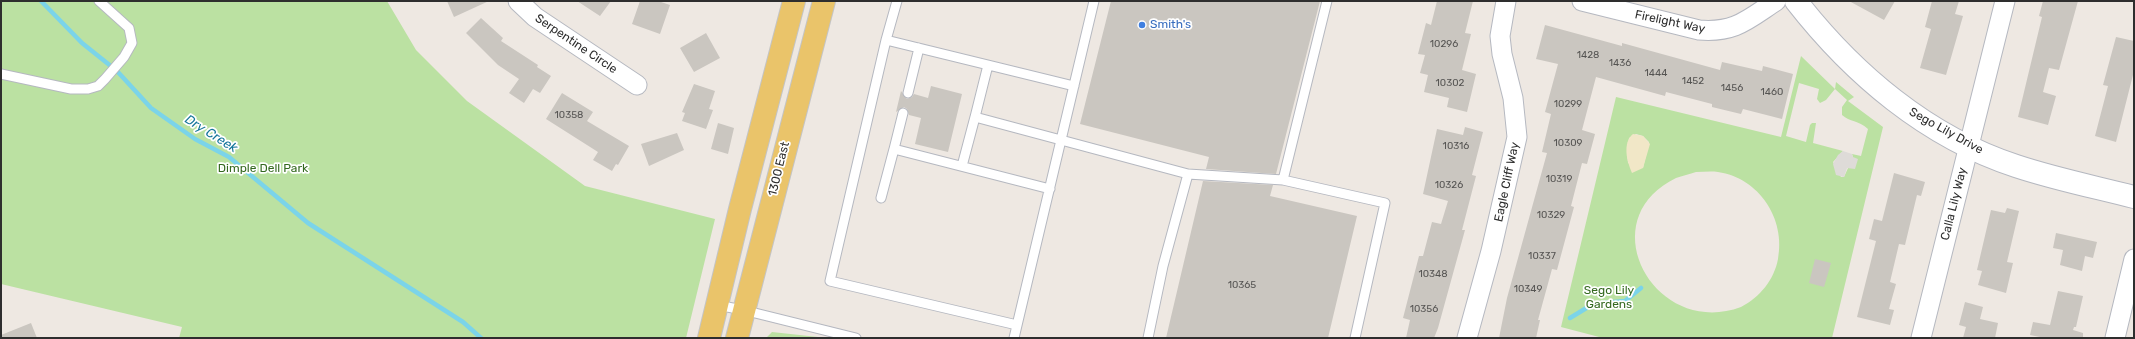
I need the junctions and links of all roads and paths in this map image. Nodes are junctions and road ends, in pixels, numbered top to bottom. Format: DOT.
graph roads {
  1 [pos="99,1"];
  2 [pos="518,1"];
  3 [pos="794,1"];
  4 [pos="824,1"];
  5 [pos="897,1"];
  6 [pos="1094,1"];
  7 [pos="1327,1"];
  8 [pos="1506,1"];
  9 [pos="1582,1"];
  10 [pos="1776,1"];
  11 [pos="1796,1"];
  12 [pos="2005,1"];
  13 [pos="886,40"];
  14 [pos="919,48"];
  15 [pos="988,65"];
  16 [pos="1,74"];
  17 [pos="637,85"];
  18 [pos="1074,86"];
  19 [pos="908,93"];
  20 [pos="903,113"];
  21 [pos="975,117"];
  22 [pos="1061,139"];
  23 [pos="1968,147"];
  24 [pos="894,149"];
  25 [pos="962,166"];
  26 [pos="1188,174"];
  27 [pos="1283,180"];
  28 [pos="1050,189"];
  29 [pos="2134,197"];
  30 [pos="881,198"];
  31 [pos="2134,259"];
  32 [pos="717,305"];
  33 [pos="743,310"];
  34 [pos="1017,325"];
  35 [pos="709,338"];
  36 [pos="736,338"];
  37 [pos="856,338"];
  38 [pos="1014,338"];
  39 [pos="1148,338"];
  40 [pos="1355,338"];
  41 [pos="1467,338"];
  42 [pos="1921,338"];
  43 [pos="2116,338"];
  1 -- 16 [label="lane"];
  2 -- 17 [label="street, Serpentine Circle"];
  3 -- 32 [label="main road"];
  4 -- 33 [label="main road, 1300 East"];
  5 -- 13 [label="lane"];
  6 -- 18 [label="lane"];
  7 -- 27 [label="lane"];
  8 -- 41 [label="street, Eagle Cliff Way"];
  9 -- 10 [label="street, Firelight Way"];
  11 -- 23 [label="street, Sego Lily Drive"];
  12 -- 23 [label="street, Calla Lily Way"];
  13 -- 14 [label="lane"];
  13 -- 34 [label="lane"];
  14 -- 15 [label="lane"];
  14 -- 19 [label="lane"];
  15 -- 18 [label="lane"];
  15 -- 21 [label="lane"];
  18 -- 22 [label="lane"];
  20 -- 24 [label="lane"];
  21 -- 22 [label="lane"];
  21 -- 25 [label="lane"];
  22 -- 26 [label="lane"];
  22 -- 28 [label="lane"];
  23 -- 29 [label="street, Sego Lily Drive"];
  23 -- 42 [label="street, Calla Lily Way"];
  24 -- 25 [label="lane"];
  24 -- 30 [label="lane"];
  25 -- 28 [label="lane"];
  26 -- 27 [label="lane"];
  26 -- 39 [label="lane"];
  27 -- 40 [label="lane"];
  28 -- 34 [label="lane"];
  31 -- 43 [label="street"];
  32 -- 33 [label="lane"];
  32 -- 35 [label="main road"];
  33 -- 36 [label="main road, 1300 East"];
  33 -- 37 [label="lane"];
  34 -- 38 [label="lane"];
}
